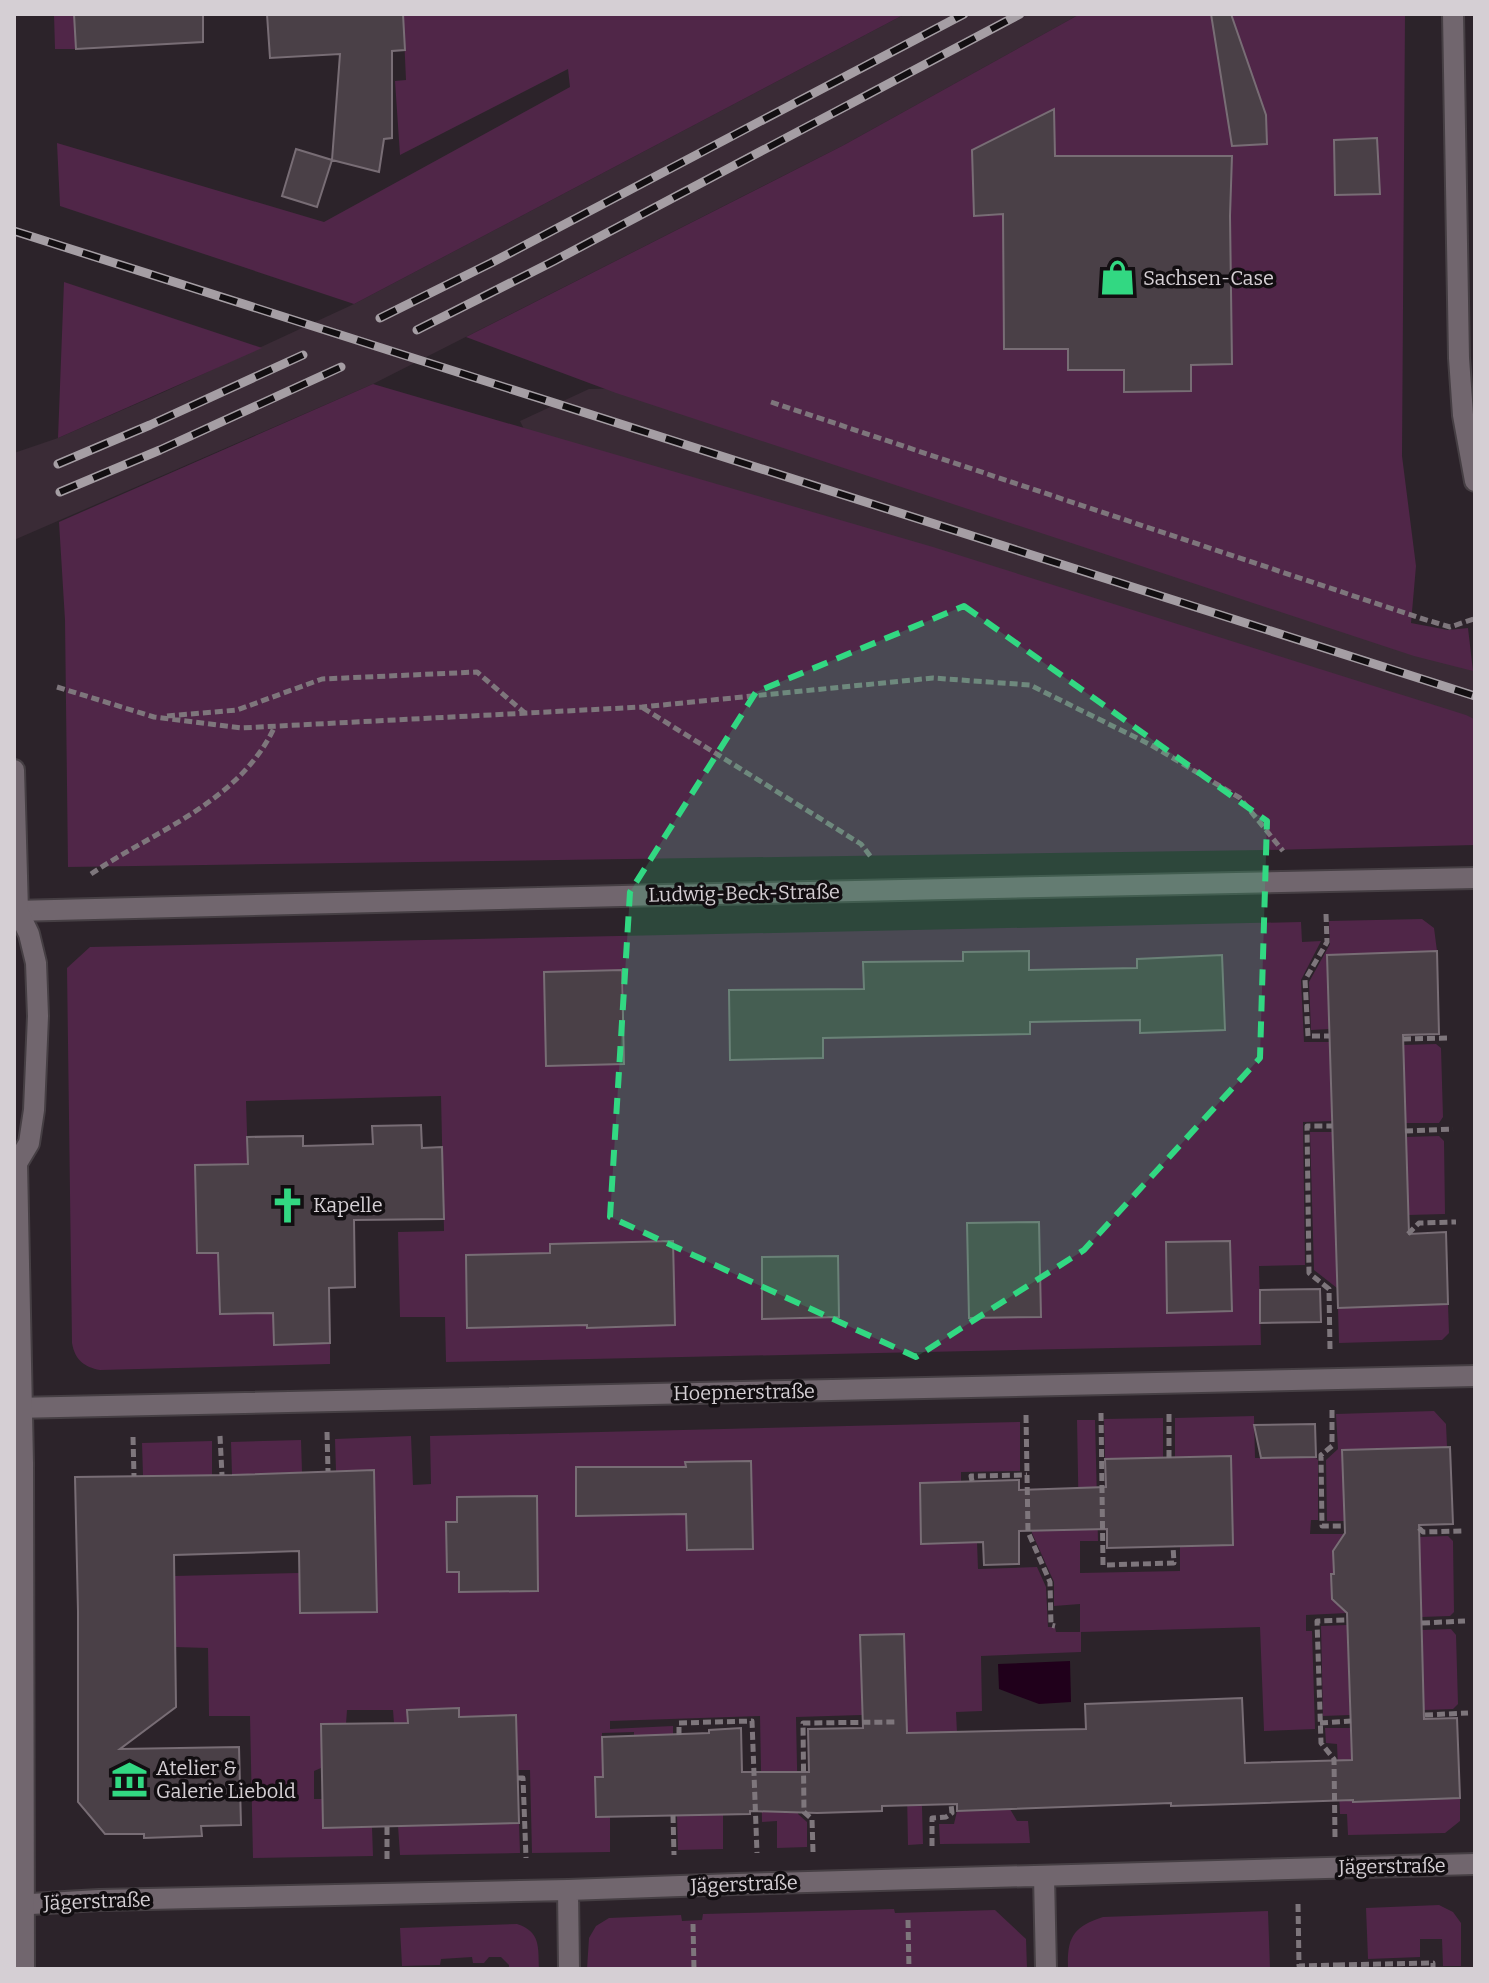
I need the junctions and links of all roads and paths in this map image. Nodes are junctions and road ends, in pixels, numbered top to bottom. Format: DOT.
graph roads {
  1 [pos="1453,14"];
  2 [pos="771,402"];
  3 [pos="1475,481"];
  4 [pos="1474,619"];
  5 [pos="57,687"];
  6 [pos="642,707"];
  7 [pos="526,714"];
  8 [pos="154,717"];
  9 [pos="275,726"];
  10 [pos="14,770"];
  11 [pos="1286,855"];
  12 [pos="874,862"];
  13 [pos="91,874"];
  14 [pos="1475,878"];
  15 [pos="15,913"];
  16 [pos="1326,914"];
  17 [pos="1329,1036"];
  18 [pos="1451,1038"];
  19 [pos="1403,1039"];
  20 [pos="1332,1126"];
  21 [pos="1453,1129"];
  22 [pos="1405,1131"];
  23 [pos="15,1160"];
  24 [pos="1456,1222"];
  25 [pos="1408,1234"];
  26 [pos="1330,1350"];
  27 [pos="1475,1376"];
  28 [pos="1332,1405"];
  29 [pos="18,1408"];
  30 [pos="1169,1409"];
  31 [pos="1100,1410"];
  32 [pos="1025,1413"];
  33 [pos="327,1429"];
  34 [pos="220,1431"];
  35 [pos="133,1433"];
  36 [pos="1169,1458"];
  37 [pos="328,1471"];
  38 [pos="222,1475"];
  39 [pos="1027,1475"];
  40 [pos="134,1476"];
  41 [pos="972,1481"];
  42 [pos="1345,1526"];
  43 [pos="1419,1528"];
  44 [pos="1463,1531"];
  45 [pos="1173,1546"];
  46 [pos="1347,1620"];
  47 [pos="1465,1621"];
  48 [pos="1422,1623"];
  49 [pos="1055,1626"];
  50 [pos="1468,1713"];
  51 [pos="1425,1715"];
  52 [pos="1351,1721"];
  53 [pos="895,1722"];
  54 [pos="1320,1723"];
  55 [pos="679,1735"];
  56 [pos="518,1778"];
  57 [pos="951,1804"];
  58 [pos="673,1815"];
  59 [pos="387,1827"];
  60 [pos="1335,1841"];
  61 [pos="932,1850"];
  62 [pos="813,1853"];
  63 [pos="757,1854"];
  64 [pos="674,1856"];
  65 [pos="526,1859"];
  66 [pos="387,1863"];
  67 [pos="1475,1864"];
  68 [pos="1044,1876"];
  69 [pos="568,1890"];
  70 [pos="1298,1904"];
  71 [pos="19,1905"];
  72 [pos="908,1920"];
  73 [pos="693,1924"];
  74 [pos="1337,1967"];
  75 [pos="24,1969"];
  76 [pos="569,1969"];
  77 [pos="694,1969"];
  78 [pos="909,1969"];
  79 [pos="1046,1969"];
  80 [pos="1433,1969"];
  1 -- 3 [label="street"];
  2 -- 4 [label="path"];
  5 -- 8 [label="path"];
  6 -- 7 [label="path"];
  6 -- 11 [label="path"];
  6 -- 12 [label="path"];
  7 -- 8 [label="path"];
  7 -- 9 [label="path"];
  8 -- 9 [label="path"];
  9 -- 13 [label="path"];
  10 -- 15 [label="street"];
  14 -- 15 [label="street, Ludwig-Beck-Straße"];
  15 -- 23 [label="street"];
  16 -- 17 [label="path"];
  18 -- 19 [label="path"];
  20 -- 26 [label="path"];
  21 -- 22 [label="path"];
  23 -- 29 [label="street"];
  24 -- 25 [label="path"];
  27 -- 29 [label="street, Hoepnerstraße"];
  28 -- 42 [label="path"];
  29 -- 71 [label="street"];
  30 -- 36 [label="path"];
  31 -- 45 [label="path"];
  32 -- 39 [label="path"];
  33 -- 37 [label="path"];
  34 -- 38 [label="path"];
  35 -- 40 [label="path"];
  39 -- 41 [label="path"];
  39 -- 49 [label="path"];
  43 -- 44 [label="path"];
  46 -- 54 [label="path"];
  47 -- 48 [label="path"];
  50 -- 51 [label="path"];
  52 -- 54 [label="path"];
  53 -- 62 [label="path"];
  54 -- 60 [label="path"];
  55 -- 63 [label="path"];
  56 -- 65 [label="path"];
  57 -- 61 [label="path"];
  58 -- 64 [label="path"];
  59 -- 66 [label="path"];
  67 -- 68 [label="street, Jägerstraße"];
  68 -- 69 [label="street, Jägerstraße"];
  68 -- 79 [label="street"];
  69 -- 71 [label="street, Jägerstraße"];
  69 -- 76 [label="street"];
  70 -- 74 [label="path"];
  71 -- 75 [label="street"];
  72 -- 78 [label="path"];
  73 -- 77 [label="path"];
  74 -- 80 [label="path"];
}
